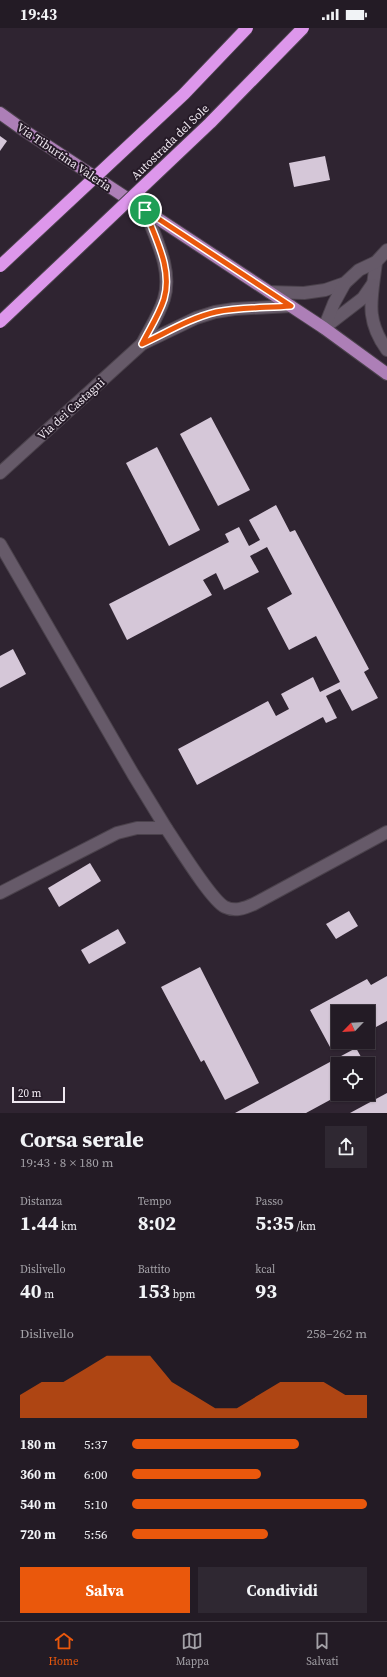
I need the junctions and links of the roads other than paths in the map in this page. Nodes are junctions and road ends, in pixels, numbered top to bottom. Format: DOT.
graph roads {
  1 [pos="248,28"];
  2 [pos="303,28"];
  3 [pos="0,113"];
  4 [pos="145,210"];
  5 [pos="387,250"];
  6 [pos="376,262"];
  7 [pos="0,266"];
  8 [pos="345,283"];
  9 [pos="372,285"];
  10 [pos="269,292"];
  11 [pos="291,306"];
  12 [pos="0,322"];
  13 [pos="324,328"];
  14 [pos="142,344"];
  15 [pos="387,350"];
  16 [pos="387,374"];
  17 [pos="0,473"];
  18 [pos="0,544"];
  19 [pos="166,828"];
  20 [pos="387,832"];
  21 [pos="0,893"];
  1 -- 7 [label="highway, bridge"];
  2 -- 12 [label="highway, Autostrada del Sole, bridge"];
  3 -- 4 [label="main road, Via Tiburtina Valeria"];
  4 -- 10 [label="main road, Via Tiburtina Valeria"];
  4 -- 14 [label="street"];
  5 -- 6 [label="street"];
  6 -- 8 [label="street"];
  6 -- 9 [label="street"];
  8 -- 10 [label="street"];
  8 -- 13 [label="street"];
  9 -- 13 [label="street"];
  9 -- 15 [label="street"];
  10 -- 11 [label="main road, Via Tiburtina Valeria"];
  11 -- 13 [label="main road, Via Tiburtina Valeria"];
  11 -- 14 [label="street"];
  13 -- 16 [label="main road, Via Tiburtina Valeria"];
  14 -- 17 [label="street, Via dei Castagni"];
  18 -- 19 [label="street"];
  19 -- 20 [label="street"];
  19 -- 21 [label="street"];
}
